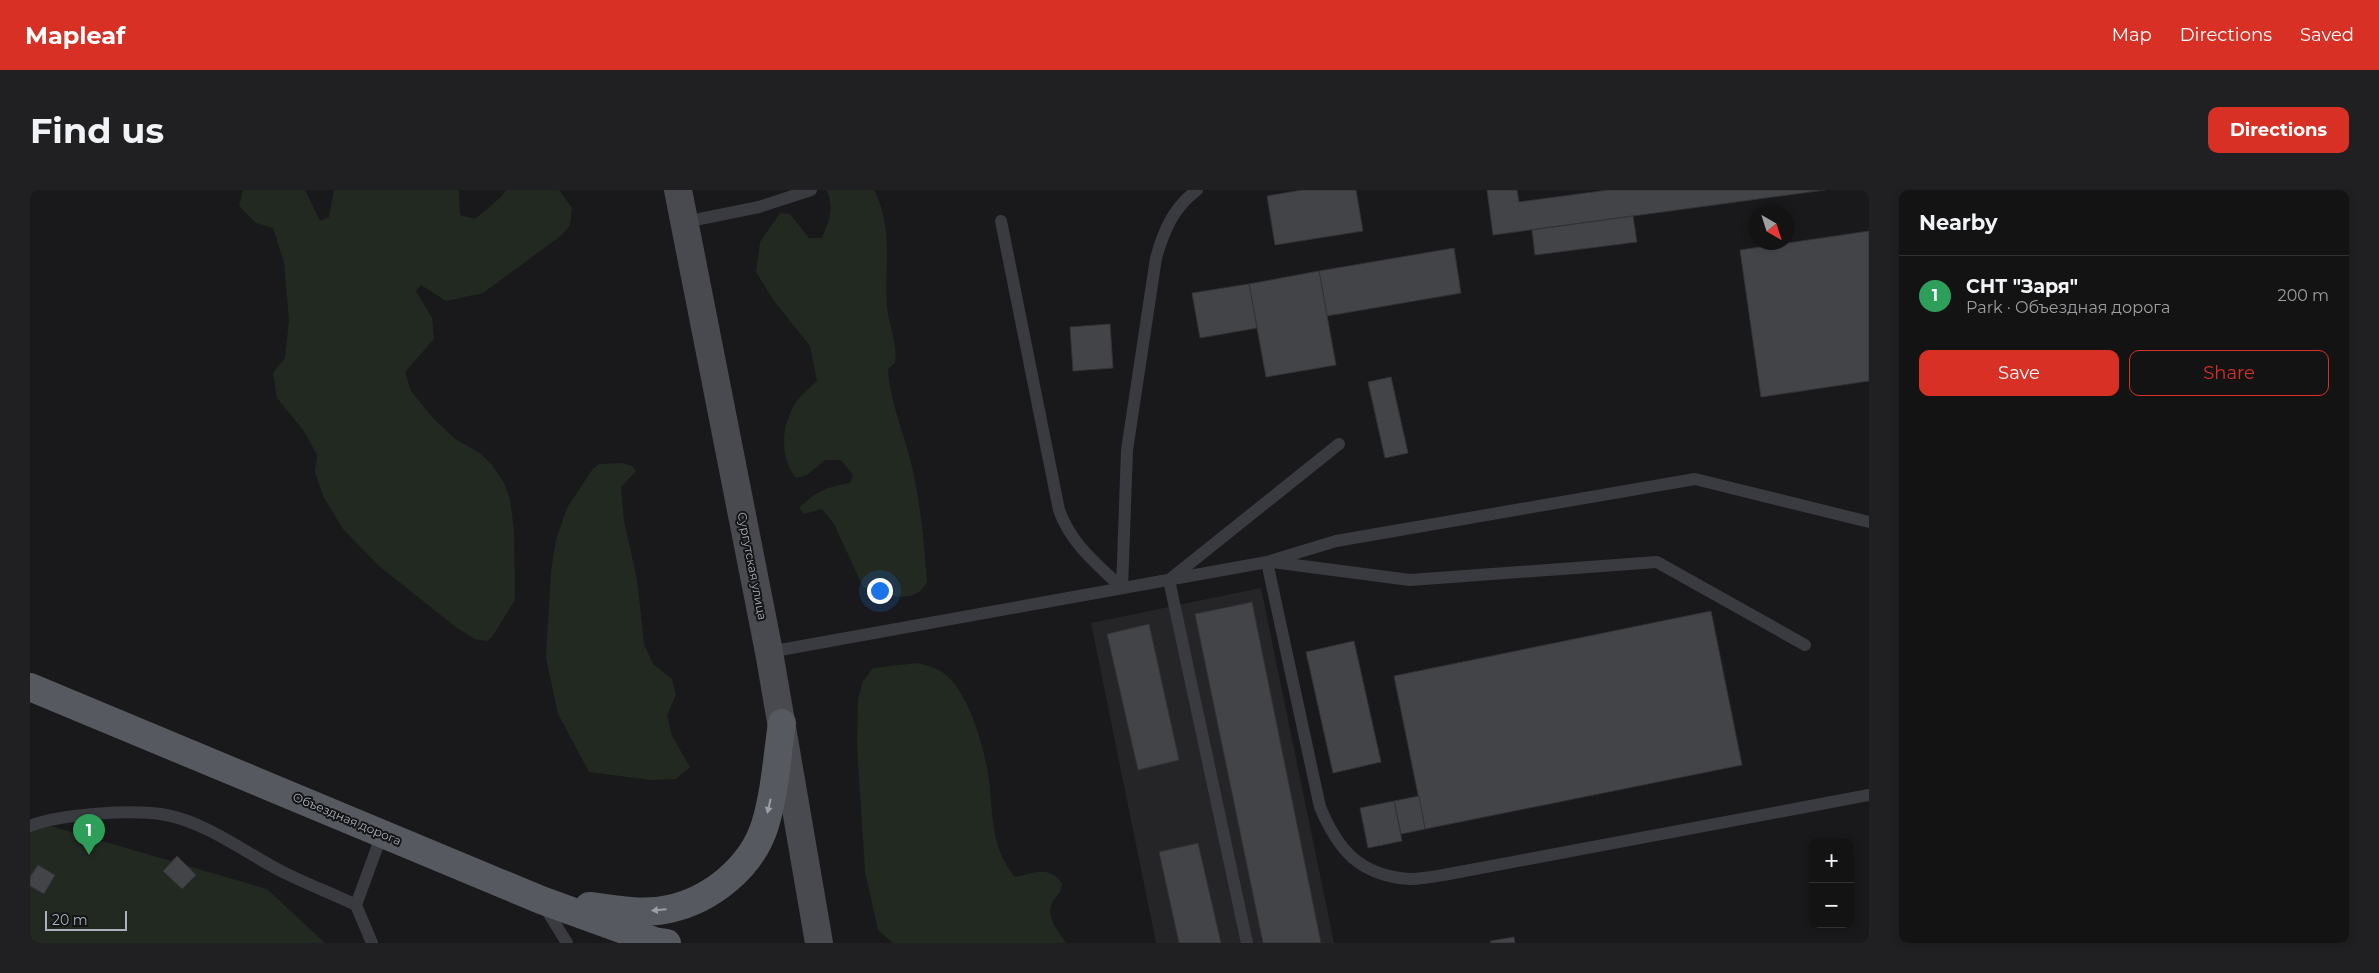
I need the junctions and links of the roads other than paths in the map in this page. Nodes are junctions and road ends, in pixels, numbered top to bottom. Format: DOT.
graph roads {
  1 [pos="678,190"];
  2 [pos="811,190"];
  3 [pos="1196,190"];
  4 [pos="1001,221"];
  5 [pos="685,222"];
  6 [pos="1339,444"];
  7 [pos="1869,522"];
  8 [pos="1267,562"];
  9 [pos="1169,580"];
  10 [pos="1122,588"];
  11 [pos="1804,645"];
  12 [pos="769,652"];
  13 [pos="30,687"];
  14 [pos="782,723"];
  15 [pos="1869,795"];
  16 [pos="30,826"];
  17 [pos="382,834"];
  18 [pos="541,900"];
  19 [pos="356,905"];
  20 [pos="372,943"];
  21 [pos="567,943"];
  22 [pos="633,943"];
  23 [pos="667,943"];
  24 [pos="818,943"];
  25 [pos="1247,943"];
  1 -- 5 [label="main road, Сургутская улица"];
  2 -- 5 [label="lane"];
  3 -- 10 [label="lane"];
  4 -- 10 [label="lane"];
  5 -- 12 [label="main road, Сургутская улица"];
  6 -- 9 [label="lane"];
  7 -- 8 [label="lane"];
  8 -- 9 [label="lane"];
  8 -- 11 [label="lane"];
  8 -- 15 [label="lane"];
  9 -- 10 [label="lane"];
  9 -- 25 [label="lane"];
  10 -- 12 [label="lane"];
  12 -- 14 [label="main road, Сургутская улица"];
  13 -- 17 [label="main road, Объездная дорога"];
  14 -- 18 [label="main road, one-way"];
  14 -- 24 [label="main road, Сургутская улица"];
  16 -- 19 [label="lane"];
  17 -- 18 [label="main road, Объездная дорога"];
  17 -- 19 [label="lane"];
  18 -- 21 [label="lane"];
  18 -- 22 [label="main road"];
  18 -- 23 [label="main road, Объездная дорога"];
  19 -- 20 [label="lane"];
}
